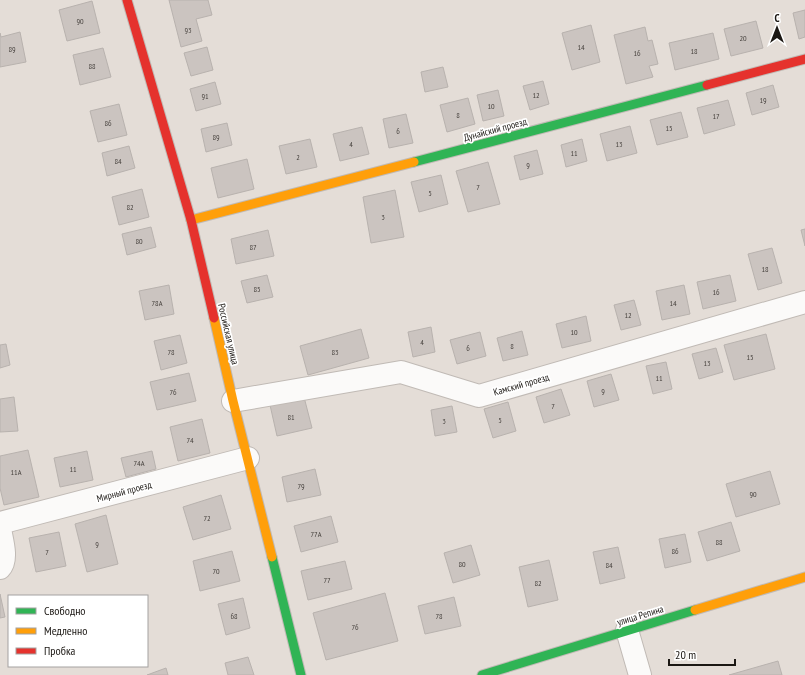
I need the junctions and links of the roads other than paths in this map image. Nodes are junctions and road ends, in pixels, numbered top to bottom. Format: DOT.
graph roads {
  1 [pos="127,0"];
  2 [pos="805,58"];
  3 [pos="191,220"];
  4 [pos="805,302"];
  5 [pos="233,400"];
  6 [pos="248,458"];
  7 [pos="0,523"];
  8 [pos="0,529"];
  9 [pos="0,568"];
  10 [pos="805,577"];
  11 [pos="627,630"];
  12 [pos="301,675"];
  13 [pos="482,675"];
  14 [pos="640,675"];
  1 -- 3 [label="street, Российская улица"];
  2 -- 3 [label="street, Дунайский проезд"];
  3 -- 5 [label="street, Российская улица"];
  4 -- 5 [label="street, Камский проезд"];
  5 -- 6 [label="street, Российская улица"];
  6 -- 7 [label="street, Мирный проезд"];
  6 -- 12 [label="street, Российская улица"];
  8 -- 9 [label="street"];
  10 -- 11 [label="street, улица Репина"];
  11 -- 13 [label="street, улица Репина"];
  11 -- 14 [label="street"];
}
